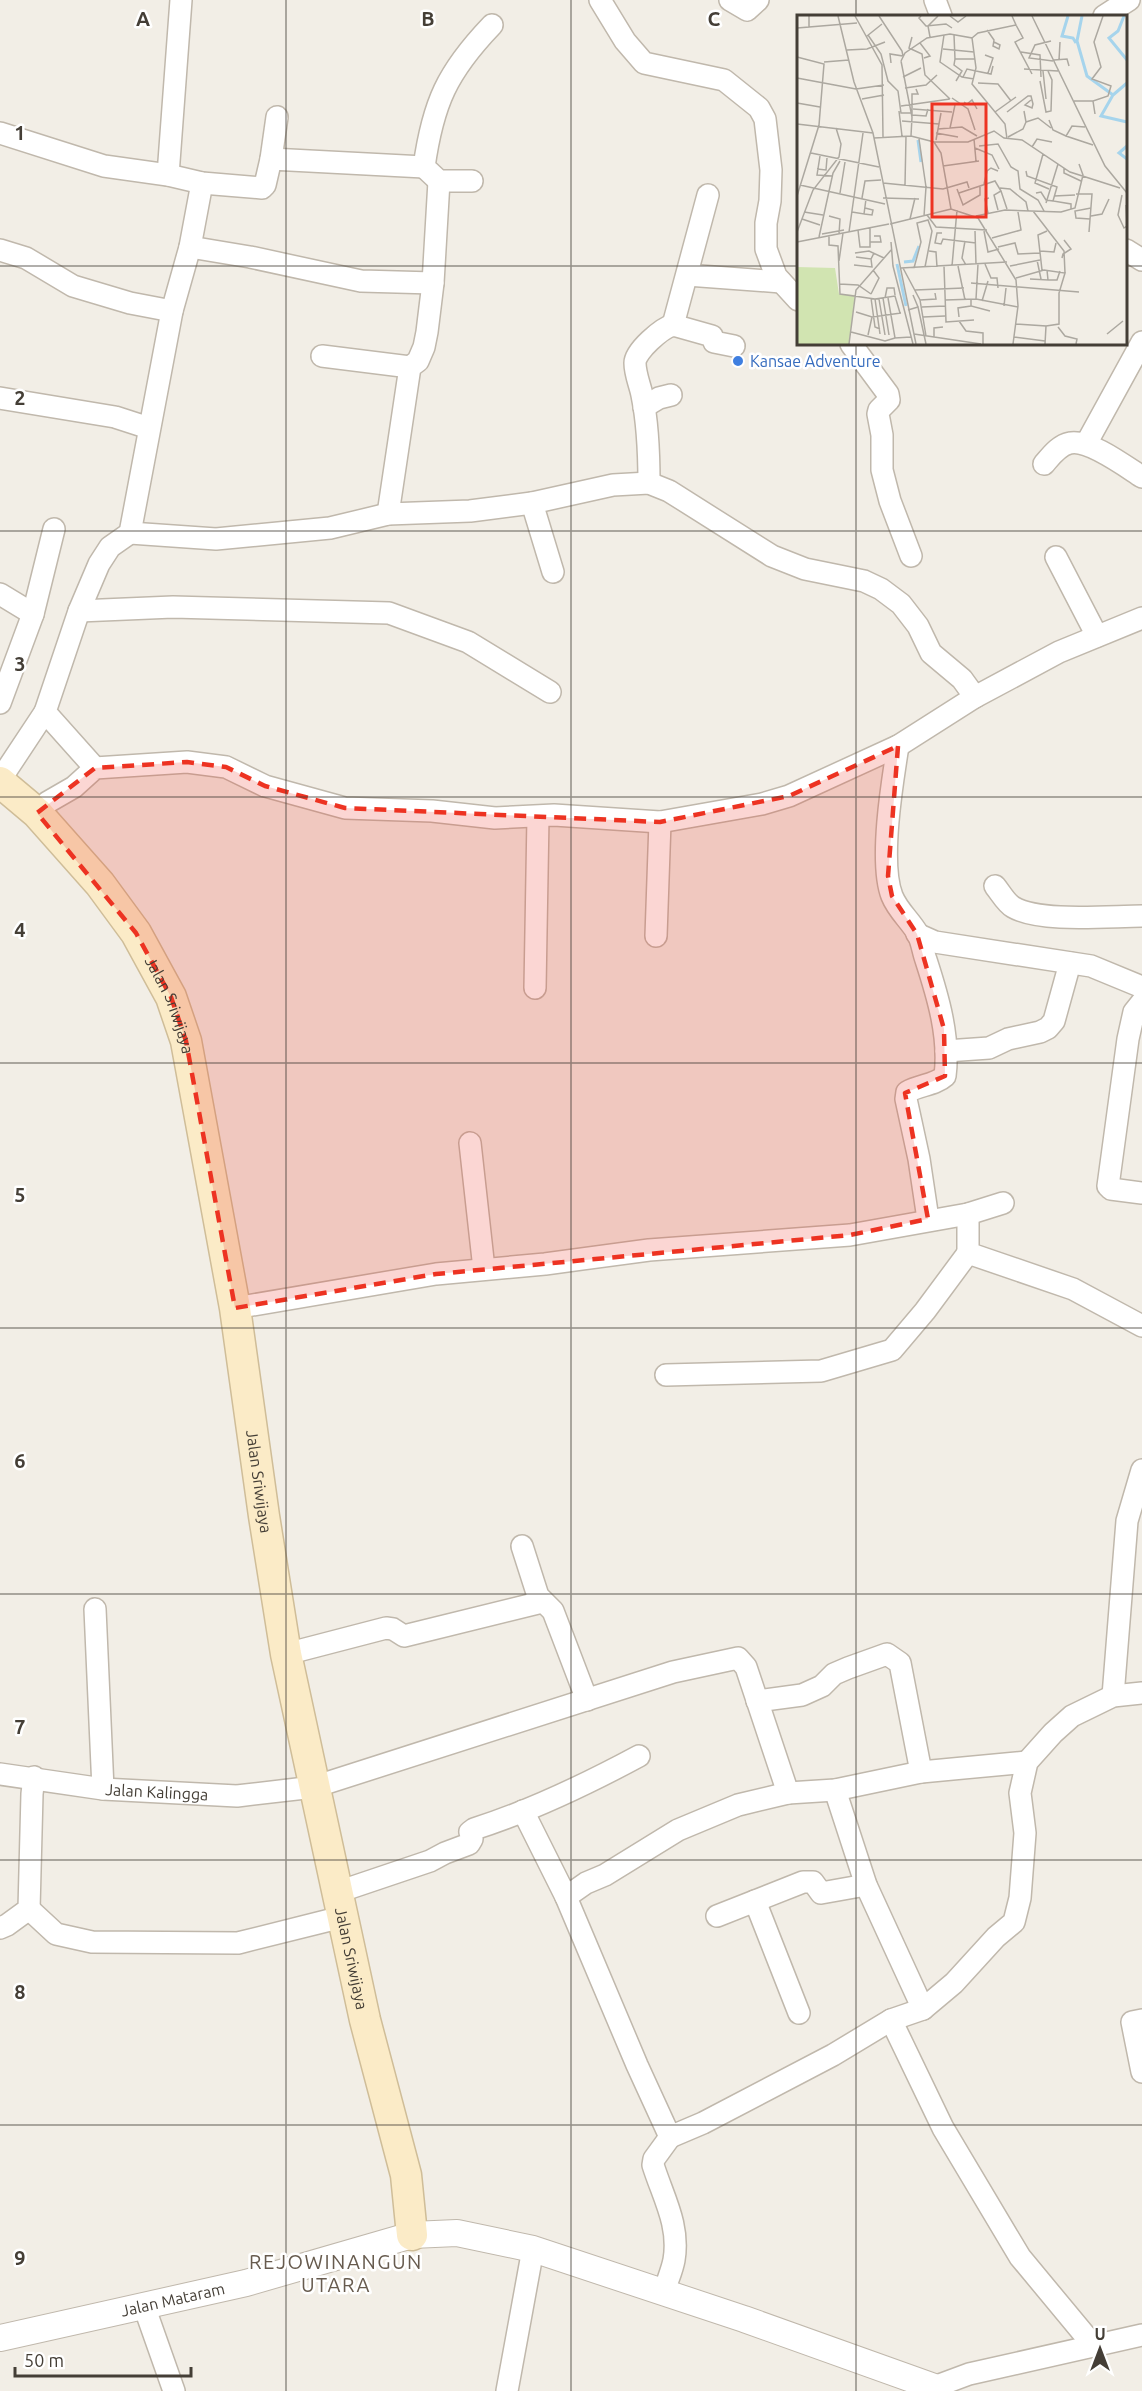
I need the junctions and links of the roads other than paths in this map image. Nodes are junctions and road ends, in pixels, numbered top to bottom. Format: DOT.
graph roads {
  1 [pos="181,0"];
  2 [pos="600,0"];
  3 [pos="730,0"];
  4 [pos="758,0"];
  5 [pos="935,0"];
  6 [pos="1130,0"];
  7 [pos="941,15"];
  8 [pos="1106,15"];
  9 [pos="492,25"];
  10 [pos="278,117"];
  11 [pos="0,133"];
  12 [pos="270,159"];
  13 [pos="432,174"];
  14 [pos="168,175"];
  15 [pos="472,181"];
  16 [pos="202,183"];
  17 [pos="708,195"];
  18 [pos="190,247"];
  19 [pos="0,250"];
  20 [pos="1127,251"];
  21 [pos="1142,260"];
  22 [pos="687,274"];
  23 [pos="781,282"];
  24 [pos="433,283"];
  25 [pos="797,299"];
  26 [pos="172,310"];
  27 [pos="674,325"];
  28 [pos="1142,342"];
  29 [pos="851,345"];
  30 [pos="734,346"];
  31 [pos="322,356"];
  32 [pos="410,367"];
  33 [pos="672,395"];
  34 [pos="0,398"];
  35 [pos="644,407"];
  36 [pos="149,428"];
  37 [pos="1086,444"];
  38 [pos="1044,464"];
  39 [pos="1142,477"];
  40 [pos="650,483"];
  41 [pos="532,503"];
  42 [pos="388,514"];
  43 [pos="54,530"];
  44 [pos="130,532"];
  45 [pos="911,556"];
  46 [pos="1056,556"];
  47 [pos="553,572"];
  48 [pos="0,594"];
  49 [pos="79,611"];
  50 [pos="33,614"];
  51 [pos="1142,618"];
  52 [pos="1089,640"];
  53 [pos="550,692"];
  54 [pos="975,697"];
  55 [pos="0,703"];
  56 [pos="45,712"];
  57 [pos="898,746"];
  58 [pos="94,768"];
  59 [pos="0,781"];
  60 [pos="42,807"];
  61 [pos="538,817"];
  62 [pos="660,822"];
  63 [pos="995,886"];
  64 [pos="1142,916"];
  65 [pos="917,934"];
  66 [pos="656,936"];
  67 [pos="1070,963"];
  68 [pos="1142,987"];
  69 [pos="535,988"];
  70 [pos="1142,1002"];
  71 [pos="946,1051"];
  72 [pos="470,1143"];
  73 [pos="1142,1193"];
  74 [pos="1003,1203"];
  75 [pos="968,1214"];
  76 [pos="928,1220"];
  77 [pos="968,1253"];
  78 [pos="484,1269"];
  79 [pos="235,1308"];
  80 [pos="1142,1326"];
  81 [pos="666,1375"];
  82 [pos="1142,1470"];
  83 [pos="522,1546"];
  84 [pos="1132,1586"];
  85 [pos="542,1602"];
  86 [pos="95,1609"];
  87 [pos="286,1654"];
  88 [pos="1142,1693"];
  89 [pos="1113,1696"];
  90 [pos="587,1700"];
  91 [pos="757,1701"];
  92 [pos="639,1756"];
  93 [pos="1027,1762"];
  94 [pos="921,1772"];
  95 [pos="0,1774"];
  96 [pos="34,1777"];
  97 [pos="314,1787"];
  98 [pos="103,1789"];
  99 [pos="835,1790"];
  100 [pos="788,1793"];
  101 [pos="523,1812"];
  102 [pos="866,1885"];
  103 [pos="566,1897"];
  104 [pos="755,1901"];
  105 [pos="340,1905"];
  106 [pos="29,1909"];
  107 [pos="717,1916"];
  108 [pos="0,1928"];
  109 [pos="923,2009"];
  110 [pos="800,2013"];
  111 [pos="891,2020"];
  112 [pos="1142,2020"];
  113 [pos="1142,2072"];
  114 [pos="670,2137"];
  115 [pos="412,2235"];
  116 [pos="533,2248"];
  117 [pos="664,2292"];
  118 [pos="144,2306"];
  119 [pos="1142,2335"];
  120 [pos="0,2338"];
  121 [pos="1093,2345"];
  122 [pos="936,2389"];
  123 [pos="174,2391"];
  124 [pos="507,2391"];
  1 -- 14 [label="street"];
  2 -- 23 [label="street"];
  3 -- 4 [label="street"];
  5 -- 7 [label="street"];
  6 -- 8 [label="street"];
  9 -- 13 [label="street"];
  10 -- 12 [label="street"];
  11 -- 14 [label="street"];
  12 -- 13 [label="street"];
  12 -- 16 [label="street"];
  13 -- 15 [label="street"];
  13 -- 24 [label="street"];
  14 -- 16 [label="street"];
  16 -- 18 [label="street"];
  17 -- 22 [label="street"];
  18 -- 24 [label="street"];
  18 -- 26 [label="street"];
  19 -- 26 [label="street"];
  20 -- 21 [label="street"];
  22 -- 23 [label="street"];
  22 -- 27 [label="street"];
  23 -- 25 [label="street"];
  24 -- 32 [label="street"];
  26 -- 36 [label="street"];
  27 -- 30 [label="street"];
  27 -- 35 [label="street"];
  28 -- 37 [label="street"];
  29 -- 45 [label="street"];
  31 -- 32 [label="street"];
  32 -- 42 [label="street"];
  33 -- 35 [label="street"];
  34 -- 36 [label="street"];
  35 -- 40 [label="street"];
  36 -- 44 [label="street"];
  37 -- 38 [label="street"];
  37 -- 39 [label="street"];
  40 -- 41 [label="street"];
  40 -- 54 [label="street"];
  41 -- 42 [label="street"];
  41 -- 47 [label="street"];
  42 -- 44 [label="street"];
  43 -- 50 [label="street"];
  44 -- 49 [label="street"];
  46 -- 52 [label="street"];
  48 -- 50 [label="street"];
  49 -- 53 [label="street"];
  49 -- 56 [label="street"];
  50 -- 55 [label="street"];
  51 -- 52 [label="street"];
  52 -- 54 [label="street"];
  54 -- 57 [label="street"];
  56 -- 58 [label="street"];
  56 -- 59 [label="street"];
  57 -- 62 [label="street"];
  57 -- 65 [label="street"];
  58 -- 60 [label="street"];
  58 -- 61 [label="street"];
  59 -- 60 [label="main road, Jalan Sriwijaya"];
  60 -- 79 [label="main road, Jalan Sriwijaya"];
  61 -- 62 [label="street"];
  61 -- 69 [label="street"];
  62 -- 66 [label="street"];
  63 -- 64 [label="street"];
  65 -- 67 [label="street"];
  65 -- 71 [label="street"];
  67 -- 68 [label="street"];
  67 -- 71 [label="street"];
  70 -- 73 [label="street"];
  71 -- 76 [label="street"];
  72 -- 78 [label="street"];
  74 -- 75 [label="street"];
  75 -- 76 [label="street"];
  75 -- 77 [label="street"];
  76 -- 78 [label="street"];
  77 -- 80 [label="street"];
  77 -- 81 [label="street"];
  78 -- 79 [label="street"];
  79 -- 87 [label="main road, Jalan Sriwijaya"];
  82 -- 84 [label="street"];
  83 -- 85 [label="street"];
  84 -- 89 [label="street"];
  85 -- 87 [label="street"];
  85 -- 90 [label="street"];
  86 -- 98 [label="street"];
  87 -- 97 [label="main road, Jalan Sriwijaya"];
  88 -- 89 [label="street"];
  89 -- 93 [label="street"];
  90 -- 91 [label="street, Jalan Kalingga"];
  90 -- 97 [label="street, Jalan Kalingga"];
  91 -- 94 [label="street"];
  91 -- 100 [label="street"];
  92 -- 101 [label="street"];
  93 -- 94 [label="street"];
  93 -- 109 [label="street"];
  94 -- 99 [label="street"];
  95 -- 96 [label="street, Jalan Kalingga"];
  96 -- 98 [label="street, Jalan Kalingga"];
  96 -- 106 [label="street"];
  97 -- 98 [label="street, Jalan Kalingga"];
  97 -- 105 [label="main road, Jalan Sriwijaya"];
  99 -- 100 [label="street"];
  99 -- 102 [label="street"];
  100 -- 103 [label="street"];
  101 -- 103 [label="street"];
  101 -- 105 [label="street"];
  102 -- 104 [label="street"];
  102 -- 109 [label="street"];
  103 -- 114 [label="street"];
  104 -- 107 [label="street"];
  104 -- 110 [label="street"];
  105 -- 106 [label="street"];
  105 -- 115 [label="main road, Jalan Sriwijaya"];
  106 -- 108 [label="street"];
  109 -- 111 [label="street"];
  111 -- 114 [label="street"];
  111 -- 121 [label="street"];
  112 -- 113 [label="street"];
  114 -- 117 [label="street"];
  115 -- 116 [label="street, Jalan Mataram"];
  115 -- 118 [label="street, Jalan Mataram"];
  116 -- 117 [label="street, Jalan Mataram"];
  116 -- 124 [label="street"];
  117 -- 122 [label="street, Jalan Mataram"];
  118 -- 120 [label="street, Jalan Mataram"];
  118 -- 123 [label="street"];
  119 -- 121 [label="street"];
  121 -- 122 [label="street"];
}
